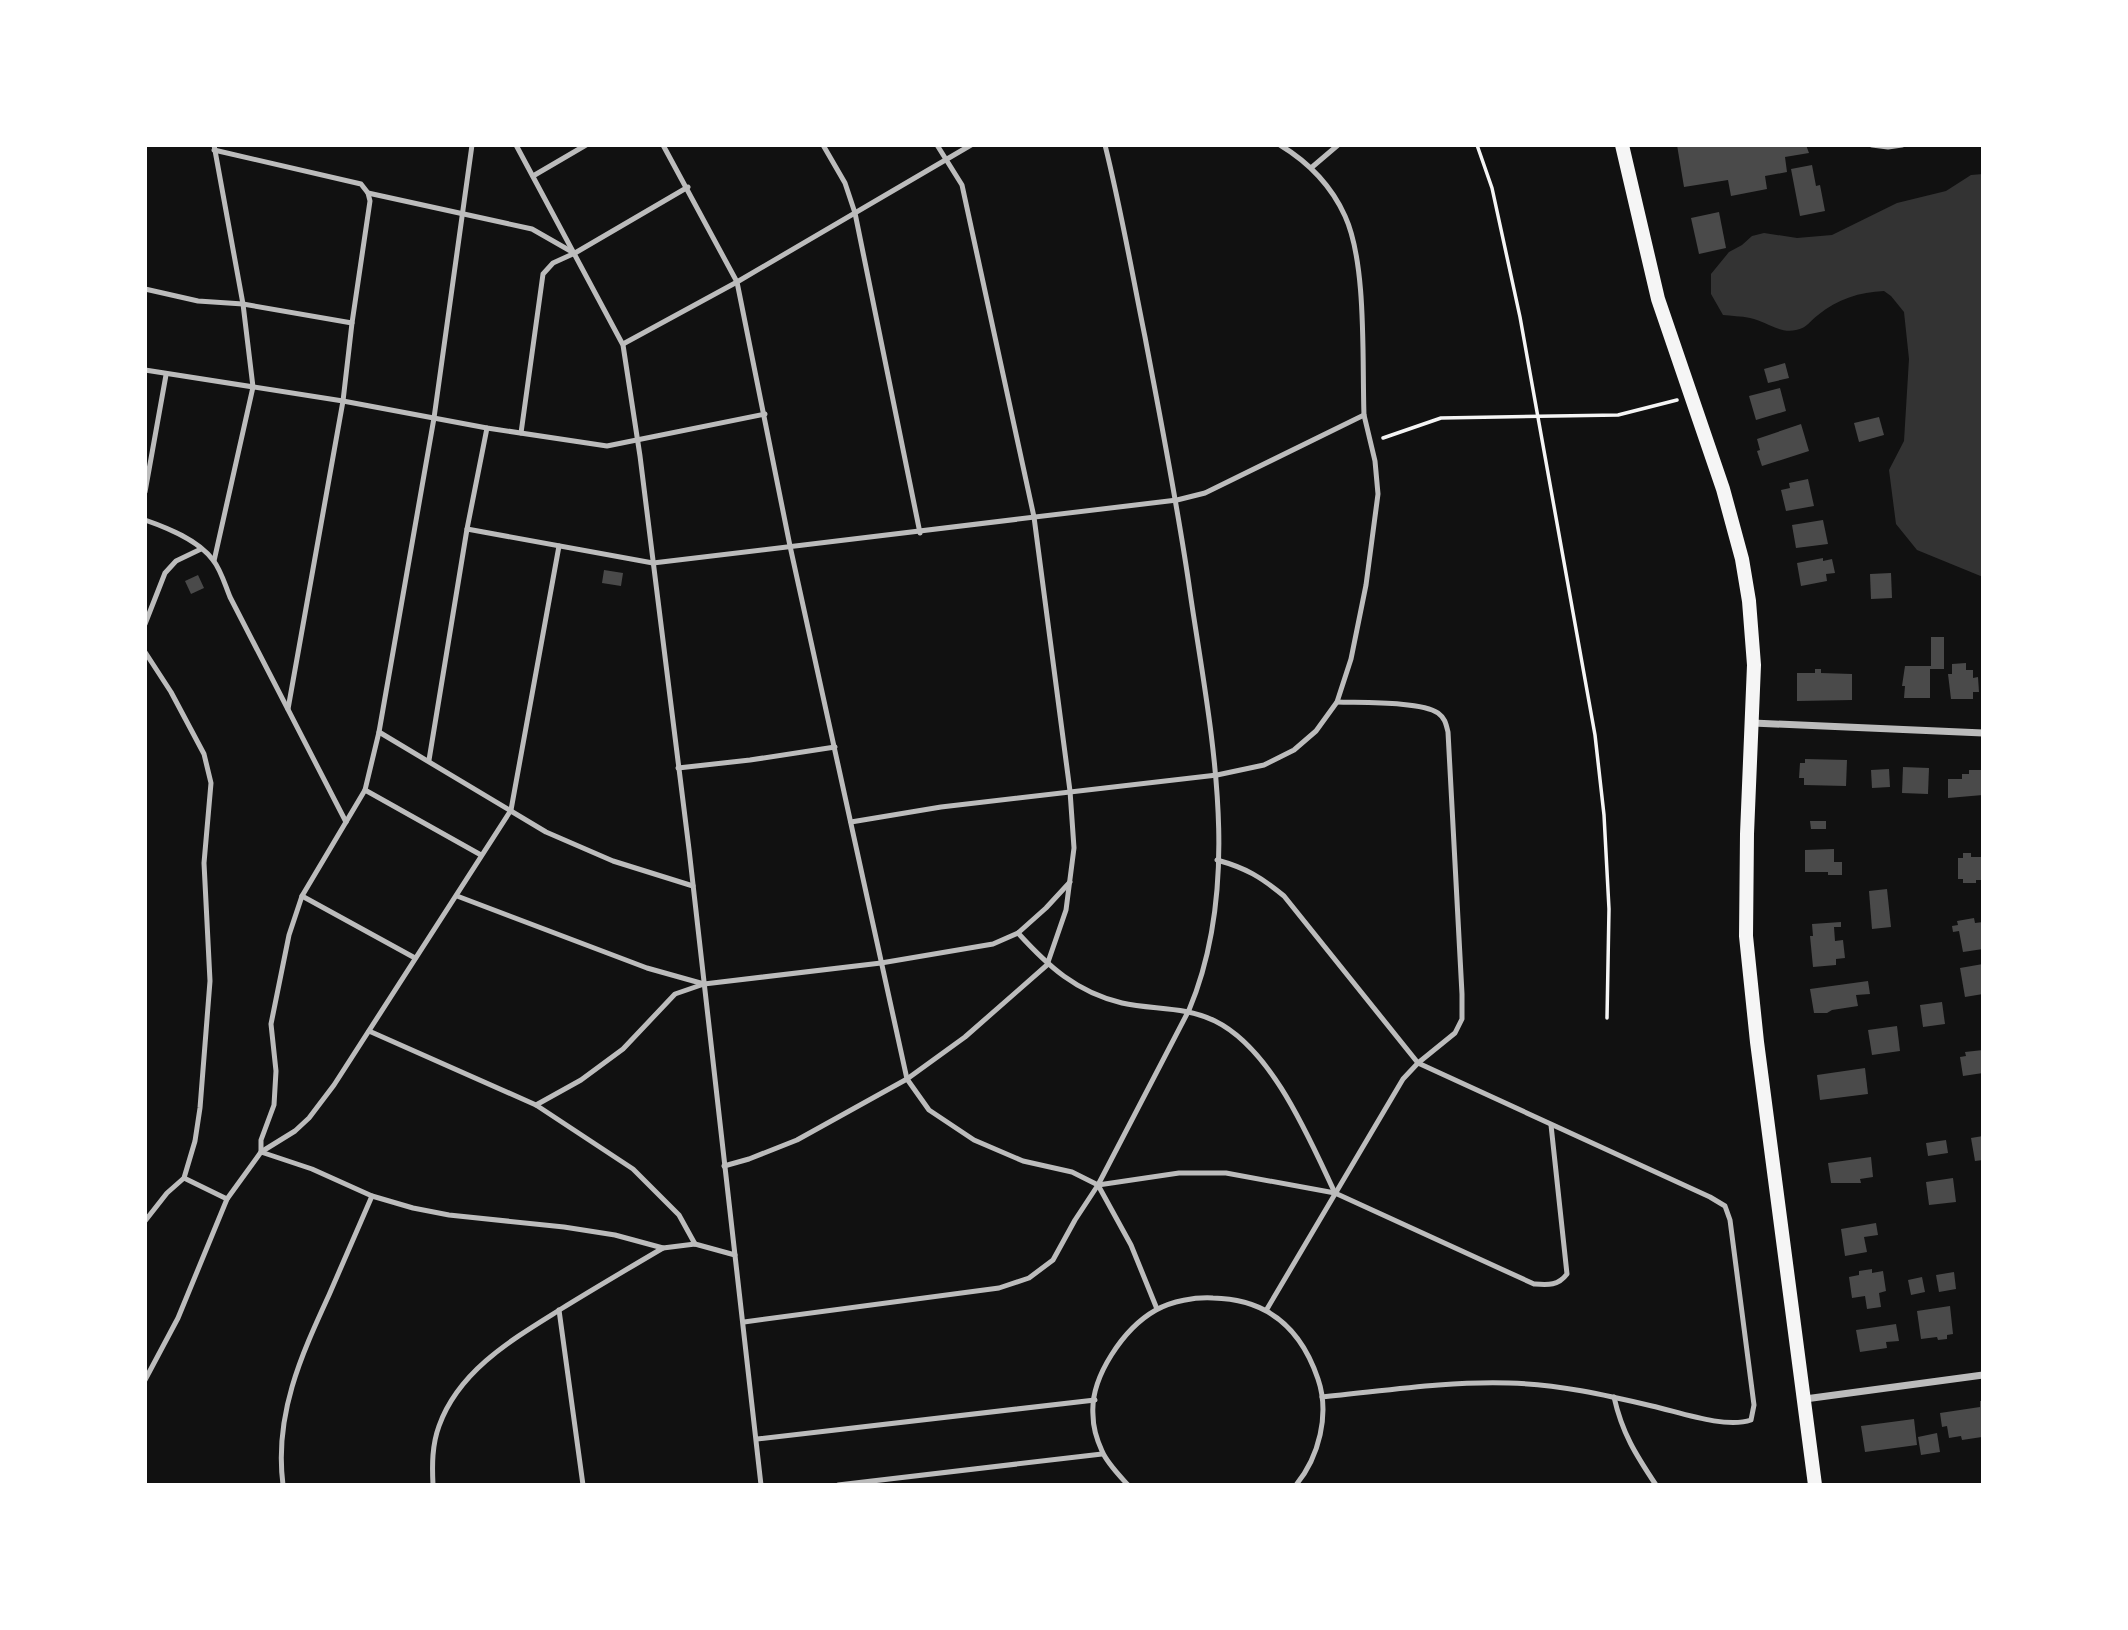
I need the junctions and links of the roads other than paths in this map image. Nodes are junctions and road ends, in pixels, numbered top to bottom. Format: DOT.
graph roads {
  1 [pos="472,145"];
  2 [pos="516,145"];
  3 [pos="586,145"];
  4 [pos="663,145"];
  5 [pos="823,145"];
  6 [pos="937,145"];
  7 [pos="971,145"];
  8 [pos="1105,145"];
  9 [pos="1280,145"];
  10 [pos="1338,145"];
  11 [pos="1622,145"];
  12 [pos="1871,145"];
  13 [pos="1902,145"];
  14 [pos="214,148"];
  15 [pos="947,159"];
  16 [pos="1311,168"];
  17 [pos="533,176"];
  18 [pos="688,187"];
  19 [pos="368,193"];
  20 [pos="464,213"];
  21 [pos="855,213"];
  22 [pos="575,253"];
  23 [pos="737,282"];
  24 [pos="145,289"];
  25 [pos="243,304"];
  26 [pos="352,323"];
  27 [pos="623,344"];
  28 [pos="145,370"];
  29 [pos="166,375"];
  30 [pos="253,387"];
  31 [pos="343,401"];
  32 [pos="765,414"];
  33 [pos="1364,415"];
  34 [pos="434,418"];
  35 [pos="487,428"];
  36 [pos="521,433"];
  37 [pos="638,441"];
  38 [pos="145,492"];
  39 [pos="1177,500"];
  40 [pos="1034,517"];
  41 [pos="145,520"];
  42 [pos="467,529"];
  43 [pos="920,533"];
  44 [pos="558,546"];
  45 [pos="790,546"];
  46 [pos="201,549"];
  47 [pos="214,561"];
  48 [pos="653,563"];
  49 [pos="145,624"];
  50 [pos="145,652"];
  51 [pos="1337,702"];
  52 [pos="288,709"];
  53 [pos="1753,723"];
  54 [pos="379,732"];
  55 [pos="1983,733"];
  56 [pos="835,747"];
  57 [pos="429,760"];
  58 [pos="678,768"];
  59 [pos="1217,775"];
  60 [pos="365,790"];
  61 [pos="1070,791"];
  62 [pos="511,810"];
  63 [pos="346,822"];
  64 [pos="851,822"];
  65 [pos="481,855"];
  66 [pos="1217,860"];
  67 [pos="1070,882"];
  68 [pos="693,886"];
  69 [pos="302,896"];
  70 [pos="457,896"];
  71 [pos="1018,933"];
  72 [pos="415,958"];
  73 [pos="881,963"];
  74 [pos="1047,965"];
  75 [pos="704,984"];
  76 [pos="1189,1010"];
  77 [pos="369,1031"];
  78 [pos="1418,1063"];
  79 [pos="907,1079"];
  80 [pos="536,1105"];
  81 [pos="1551,1125"];
  82 [pos="261,1152"];
  83 [pos="724,1166"];
  84 [pos="184,1178"];
  85 [pos="1098,1185"];
  86 [pos="1335,1193"];
  87 [pos="372,1196"];
  88 [pos="227,1199"];
  89 [pos="145,1222"];
  90 [pos="695,1244"];
  91 [pos="663,1248"];
  92 [pos="735,1255"];
  93 [pos="1157,1309"];
  94 [pos="559,1310"];
  95 [pos="1267,1310"];
  96 [pos="744,1322"];
  97 [pos="1983,1375"];
  98 [pos="145,1380"];
  99 [pos="1322,1397"];
  100 [pos="1614,1397"];
  101 [pos="1805,1399"];
  102 [pos="1095,1400"];
  103 [pos="757,1439"];
  104 [pos="1102,1454"];
  105 [pos="284,1485"];
  106 [pos="433,1485"];
  107 [pos="583,1485"];
  108 [pos="761,1485"];
  109 [pos="838,1485"];
  110 [pos="1128,1485"];
  111 [pos="1296,1485"];
  112 [pos="1656,1485"];
  113 [pos="1815,1485"];
  1 -- 20 [label="lane"];
  2 -- 17 [label="lane"];
  3 -- 17 [label="lane"];
  4 -- 18 [label="lane"];
  5 -- 21 [label="lane"];
  6 -- 15 [label="lane"];
  7 -- 15 [label="lane"];
  8 -- 39 [label="lane"];
  9 -- 16 [label="lane"];
  10 -- 16 [label="lane"];
  11 -- 53 [label="main road"];
  12 -- 13 [label="lane"];
  14 -- 19 [label="lane"];
  14 -- 25 [label="lane"];
  15 -- 21 [label="lane"];
  15 -- 40 [label="lane"];
  16 -- 33 [label="lane"];
  17 -- 22 [label="lane"];
  18 -- 22 [label="lane"];
  18 -- 23 [label="lane"];
  19 -- 20 [label="lane"];
  19 -- 26 [label="lane"];
  20 -- 22 [label="lane"];
  20 -- 34 [label="lane"];
  21 -- 23 [label="lane"];
  21 -- 43 [label="lane"];
  22 -- 27 [label="lane"];
  22 -- 36 [label="lane"];
  23 -- 27 [label="lane"];
  23 -- 32 [label="lane"];
  24 -- 25 [label="lane"];
  25 -- 26 [label="lane"];
  25 -- 30 [label="lane"];
  26 -- 31 [label="lane"];
  27 -- 37 [label="lane"];
  28 -- 29 [label="lane"];
  29 -- 30 [label="lane"];
  29 -- 38 [label="lane"];
  30 -- 31 [label="lane"];
  30 -- 47 [label="lane"];
  31 -- 34 [label="lane"];
  31 -- 52 [label="lane"];
  32 -- 37 [label="lane"];
  32 -- 45 [label="lane"];
  33 -- 39 [label="lane"];
  33 -- 51 [label="lane"];
  34 -- 35 [label="lane"];
  34 -- 54 [label="lane"];
  35 -- 36 [label="lane"];
  35 -- 42 [label="lane"];
  36 -- 37 [label="lane"];
  37 -- 48 [label="lane"];
  39 -- 40 [label="lane"];
  39 -- 59 [label="lane"];
  40 -- 43 [label="lane"];
  40 -- 61 [label="lane"];
  41 -- 46 [label="lane"];
  42 -- 44 [label="lane"];
  42 -- 57 [label="lane"];
  43 -- 45 [label="lane"];
  44 -- 48 [label="lane"];
  44 -- 62 [label="lane"];
  45 -- 48 [label="lane"];
  45 -- 56 [label="lane"];
  46 -- 47 [label="lane"];
  46 -- 49 [label="lane"];
  47 -- 52 [label="lane"];
  48 -- 58 [label="lane"];
  50 -- 84 [label="lane"];
  51 -- 59 [label="lane"];
  51 -- 78 [label="lane"];
  52 -- 63 [label="lane"];
  53 -- 55 [label="street"];
  53 -- 101 [label="main road"];
  54 -- 57 [label="lane"];
  54 -- 60 [label="lane"];
  56 -- 58 [label="lane"];
  56 -- 64 [label="lane"];
  57 -- 62 [label="lane"];
  58 -- 68 [label="lane"];
  59 -- 61 [label="lane"];
  59 -- 66 [label="lane"];
  60 -- 63 [label="lane"];
  60 -- 65 [label="lane"];
  61 -- 64 [label="lane"];
  61 -- 67 [label="lane"];
  62 -- 65 [label="lane"];
  62 -- 68 [label="lane"];
  63 -- 69 [label="lane"];
  64 -- 73 [label="lane"];
  65 -- 70 [label="lane"];
  66 -- 76 [label="lane"];
  66 -- 78 [label="lane"];
  67 -- 71 [label="lane"];
  67 -- 74 [label="lane"];
  68 -- 75 [label="lane"];
  69 -- 72 [label="lane"];
  69 -- 82 [label="lane"];
  70 -- 72 [label="lane"];
  70 -- 75 [label="lane"];
  71 -- 73 [label="lane"];
  71 -- 74 [label="lane"];
  72 -- 77 [label="lane"];
  73 -- 75 [label="lane"];
  73 -- 79 [label="lane"];
  74 -- 76 [label="lane"];
  74 -- 79 [label="lane"];
  75 -- 80 [label="lane"];
  75 -- 83 [label="lane"];
  76 -- 85 [label="lane"];
  76 -- 86 [label="lane"];
  77 -- 80 [label="lane"];
  77 -- 82 [label="lane"];
  78 -- 81 [label="lane"];
  78 -- 86 [label="lane"];
  79 -- 83 [label="lane"];
  79 -- 85 [label="lane"];
  80 -- 90 [label="lane"];
  81 -- 86 [label="lane"];
  81 -- 100 [label="lane"];
  82 -- 87 [label="lane"];
  82 -- 88 [label="lane"];
  83 -- 92 [label="lane"];
  84 -- 88 [label="lane"];
  84 -- 89 [label="lane"];
  85 -- 86 [label="lane"];
  85 -- 93 [label="lane"];
  85 -- 96 [label="lane"];
  86 -- 95 [label="lane"];
  87 -- 91 [label="lane"];
  87 -- 105 [label="lane"];
  88 -- 98 [label="lane"];
  90 -- 91 [label="lane"];
  90 -- 92 [label="lane"];
  91 -- 94 [label="lane"];
  92 -- 96 [label="lane"];
  93 -- 95 [label="lane"];
  93 -- 102 [label="lane"];
  94 -- 106 [label="lane"];
  94 -- 107 [label="lane"];
  95 -- 99 [label="lane"];
  96 -- 103 [label="lane"];
  97 -- 101 [label="street"];
  99 -- 100 [label="lane"];
  99 -- 111 [label="lane"];
  100 -- 112 [label="lane"];
  101 -- 113 [label="main road"];
  102 -- 103 [label="lane"];
  102 -- 104 [label="lane"];
  103 -- 108 [label="lane"];
  104 -- 109 [label="lane"];
  104 -- 110 [label="lane"];
}
